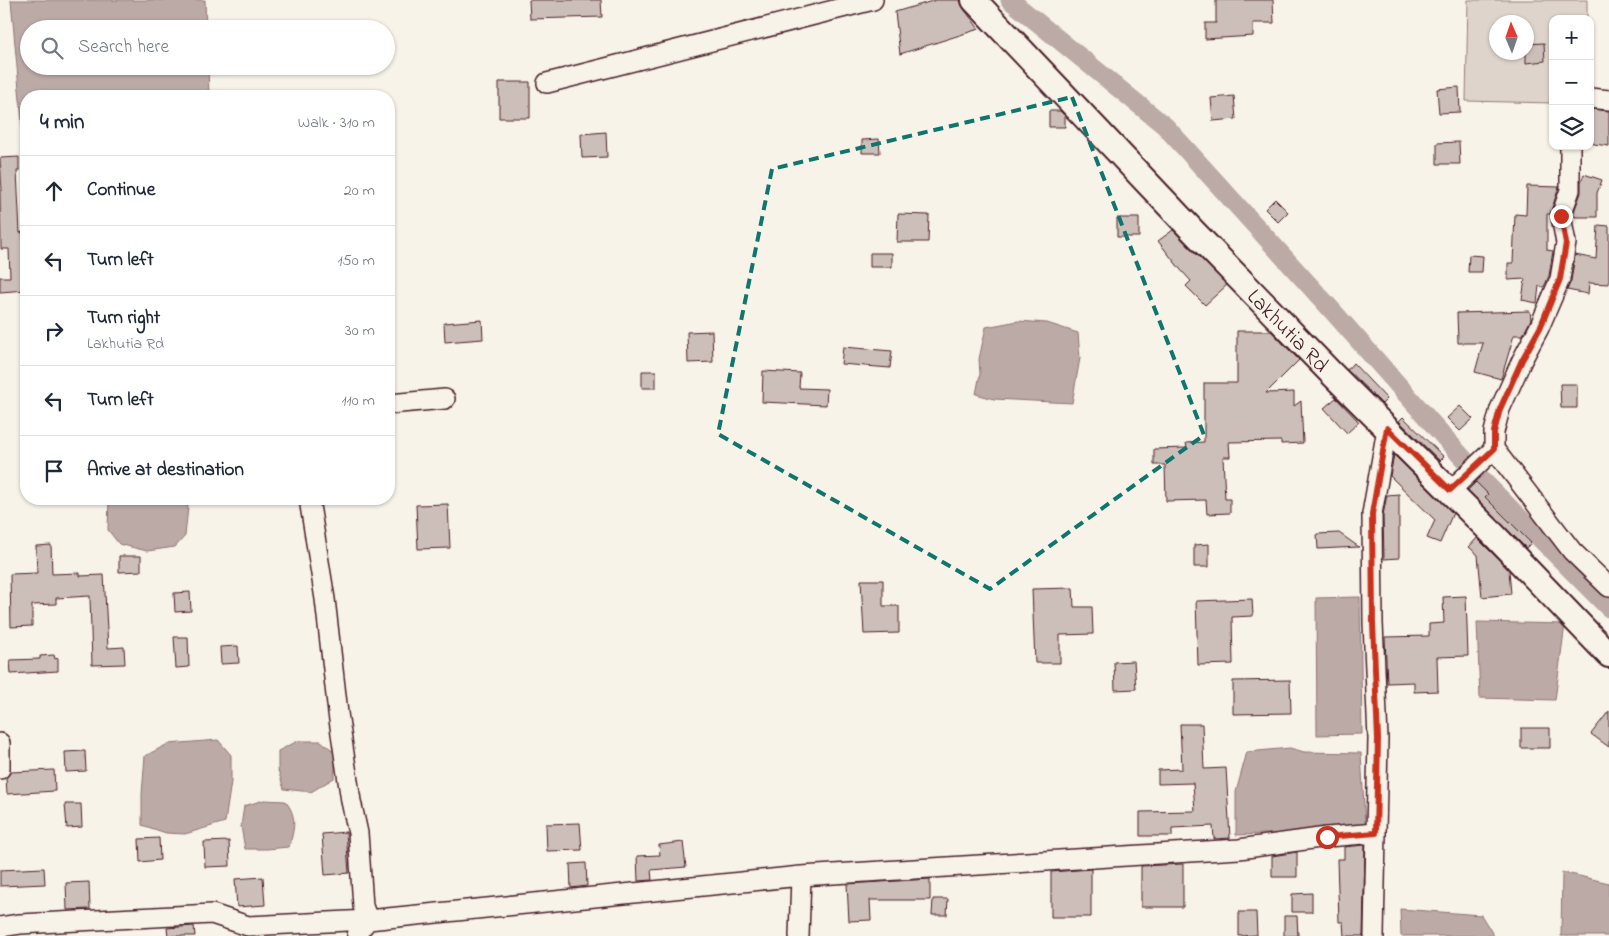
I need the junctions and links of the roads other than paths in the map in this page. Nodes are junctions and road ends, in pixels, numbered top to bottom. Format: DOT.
graph roads {
  1 [pos="873,0"];
  2 [pos="974,0"];
  3 [pos="547,84"];
  4 [pos="1594,98"];
  5 [pos="1609,100"];
  6 [pos="1570,150"];
  7 [pos="445,399"];
  8 [pos="395,403"];
  9 [pos="1387,428"];
  10 [pos="1490,452"];
  11 [pos="1457,484"];
  12 [pos="310,505"];
  13 [pos="1609,587"];
  14 [pos="1609,655"];
  15 [pos="0,742"];
  16 [pos="0,769"];
  17 [pos="1376,833"];
  18 [pos="801,876"];
  19 [pos="368,920"];
  20 [pos="0,927"];
  21 [pos="357,936"];
  22 [pos="799,936"];
  23 [pos="1374,936"];
  1 -- 3 [label="street"];
  2 -- 9 [label="street, Lakhutia Rd"];
  4 -- 5 [label="street"];
  6 -- 10 [label="street"];
  7 -- 8 [label="street"];
  9 -- 11 [label="street, Lakhutia Rd"];
  9 -- 17 [label="street"];
  10 -- 11 [label="street"];
  10 -- 13 [label="street"];
  11 -- 14 [label="street, Lakhutia Rd"];
  12 -- 19 [label="street"];
  15 -- 16 [label="street"];
  17 -- 18 [label="street"];
  17 -- 23 [label="street"];
  18 -- 19 [label="street"];
  18 -- 22 [label="street"];
  19 -- 20 [label="street"];
  19 -- 21 [label="street"];
}
